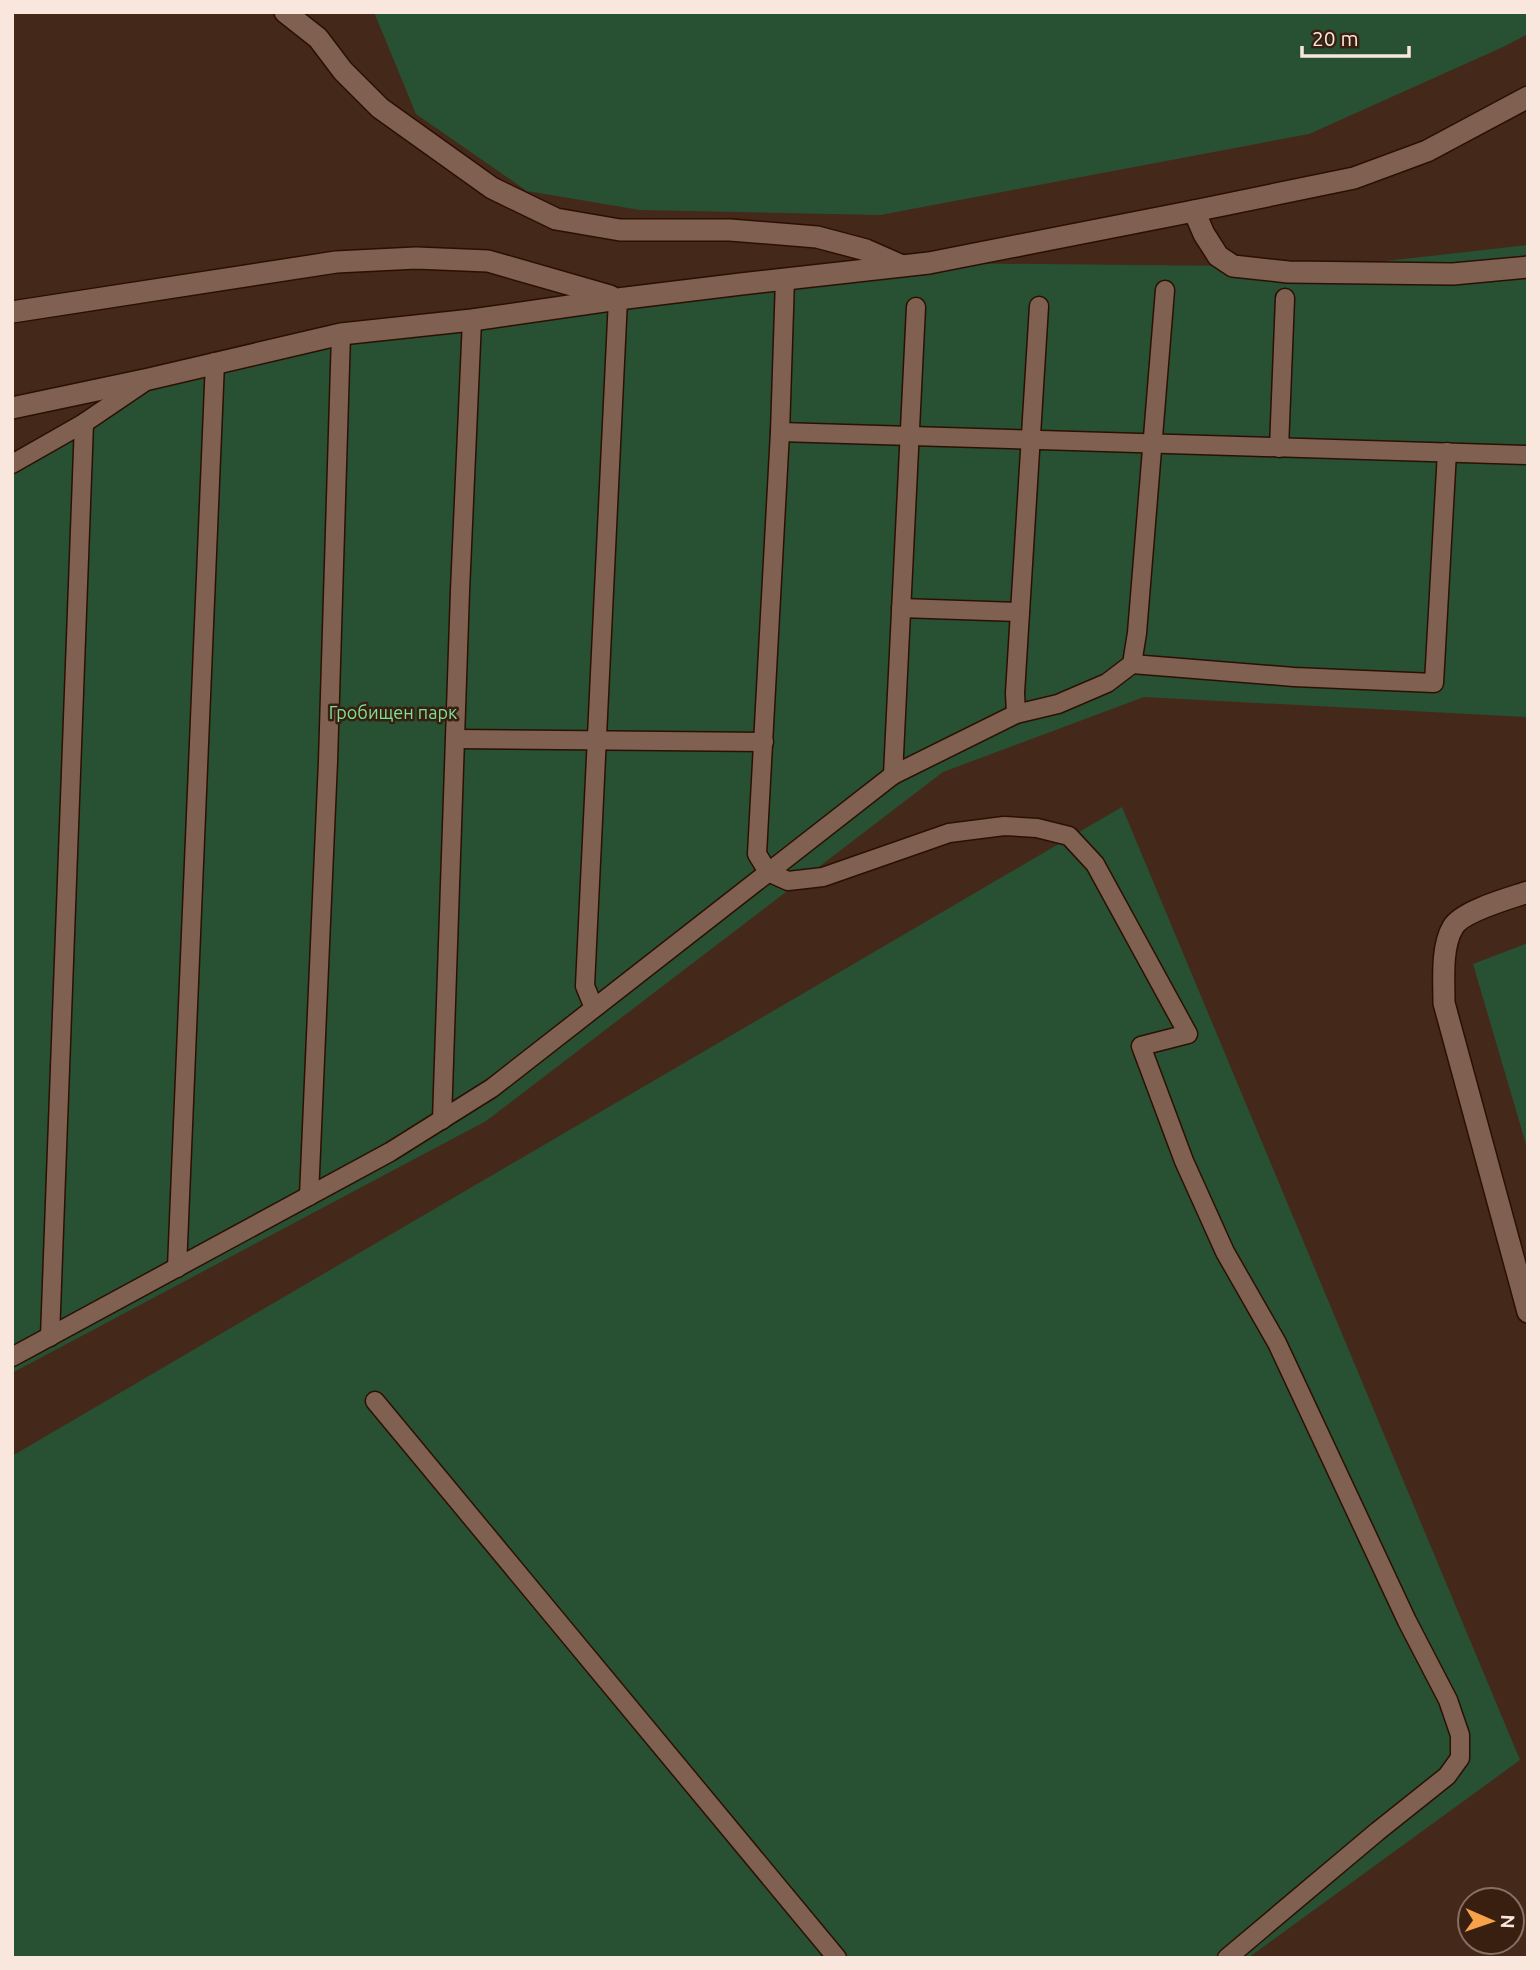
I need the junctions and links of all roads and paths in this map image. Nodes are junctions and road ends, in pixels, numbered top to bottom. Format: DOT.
graph roads {
  1 [pos="285,12"];
  2 [pos="1528,97"];
  3 [pos="1194,211"];
  4 [pos="903,266"];
  5 [pos="1528,267"];
  6 [pos="785,279"];
  7 [pos="1165,290"];
  8 [pos="1285,298"];
  9 [pos="618,299"];
  10 [pos="1039,306"];
  11 [pos="916,307"];
  12 [pos="12,312"];
  13 [pos="472,320"];
  14 [pos="341,334"];
  15 [pos="215,362"];
  16 [pos="149,379"];
  17 [pos="12,408"];
  18 [pos="84,422"];
  19 [pos="780,432"];
  20 [pos="909,436"];
  21 [pos="1032,439"];
  22 [pos="1152,443"];
  23 [pos="1279,448"];
  24 [pos="1447,452"];
  25 [pos="1528,455"];
  26 [pos="12,464"];
  27 [pos="901,608"];
  28 [pos="1020,612"];
  29 [pos="1132,664"];
  30 [pos="1016,714"];
  31 [pos="456,739"];
  32 [pos="596,740"];
  33 [pos="764,742"];
  34 [pos="893,775"];
  35 [pos="768,872"];
  36 [pos="1528,892"];
  37 [pos="594,1008"];
  38 [pos="442,1120"];
  39 [pos="309,1196"];
  40 [pos="177,1268"];
  41 [pos="1528,1312"];
  42 [pos="50,1337"];
  43 [pos="12,1357"];
  44 [pos="375,1401"];
  45 [pos="837,1958"];
  46 [pos="1227,1958"];
  1 -- 4 [label="street"];
  2 -- 3 [label="street"];
  3 -- 4 [label="street"];
  3 -- 5 [label="street"];
  4 -- 6 [label="street"];
  6 -- 9 [label="street"];
  6 -- 19 [label="lane"];
  7 -- 22 [label="lane"];
  8 -- 23 [label="lane"];
  9 -- 12 [label="street"];
  9 -- 13 [label="street"];
  9 -- 32 [label="lane"];
  10 -- 21 [label="lane"];
  11 -- 20 [label="lane"];
  13 -- 14 [label="street"];
  13 -- 31 [label="lane"];
  14 -- 15 [label="street"];
  14 -- 39 [label="lane"];
  15 -- 16 [label="street"];
  15 -- 40 [label="lane"];
  16 -- 17 [label="street"];
  16 -- 18 [label="lane"];
  18 -- 26 [label="lane"];
  18 -- 42 [label="lane"];
  19 -- 20 [label="lane"];
  19 -- 33 [label="lane"];
  20 -- 21 [label="lane"];
  20 -- 27 [label="lane"];
  21 -- 22 [label="lane"];
  21 -- 28 [label="lane"];
  22 -- 23 [label="lane"];
  22 -- 29 [label="lane"];
  23 -- 24 [label="lane"];
  24 -- 25 [label="lane"];
  24 -- 29 [label="lane"];
  27 -- 28 [label="lane"];
  27 -- 34 [label="lane"];
  28 -- 30 [label="lane"];
  29 -- 30 [label="lane"];
  30 -- 34 [label="lane"];
  31 -- 32 [label="lane"];
  31 -- 38 [label="lane"];
  32 -- 33 [label="lane"];
  32 -- 37 [label="lane"];
  33 -- 35 [label="lane"];
  34 -- 35 [label="lane"];
  35 -- 37 [label="lane"];
  35 -- 46 [label="lane"];
  36 -- 41 [label="street"];
  37 -- 38 [label="lane"];
  38 -- 39 [label="lane"];
  39 -- 40 [label="lane"];
  40 -- 42 [label="lane"];
  42 -- 43 [label="lane"];
  44 -- 45 [label="lane"];
}
